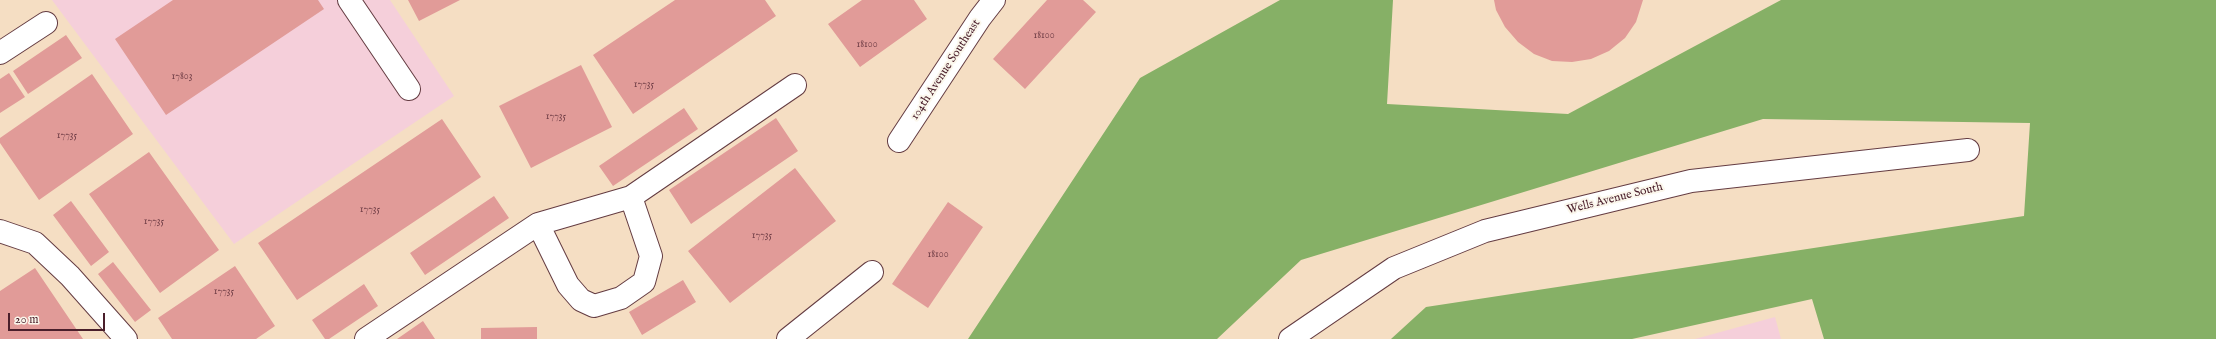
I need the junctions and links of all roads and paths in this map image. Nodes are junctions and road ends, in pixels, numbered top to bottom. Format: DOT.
graph roads {
  1 [pos="349,0"];
  2 [pos="994,0"];
  3 [pos="46,23"];
  4 [pos="0,53"];
  5 [pos="795,85"];
  6 [pos="409,89"];
  7 [pos="899,141"];
  8 [pos="1968,150"];
  9 [pos="631,197"];
  10 [pos="538,224"];
  11 [pos="0,231"];
  12 [pos="872,272"];
  13 [pos="126,339"];
  14 [pos="366,339"];
  15 [pos="788,339"];
  16 [pos="1290,339"];
  1 -- 6 [label="street"];
  2 -- 7 [label="street, 104th Avenue Southeast"];
  3 -- 4 [label="street"];
  5 -- 9 [label="street"];
  8 -- 16 [label="street, Wells Avenue South"];
  9 -- 10 [label="street"];
  9 -- 10 [label="street"];
  10 -- 14 [label="street"];
  11 -- 13 [label="street"];
  12 -- 15 [label="street"];
}
